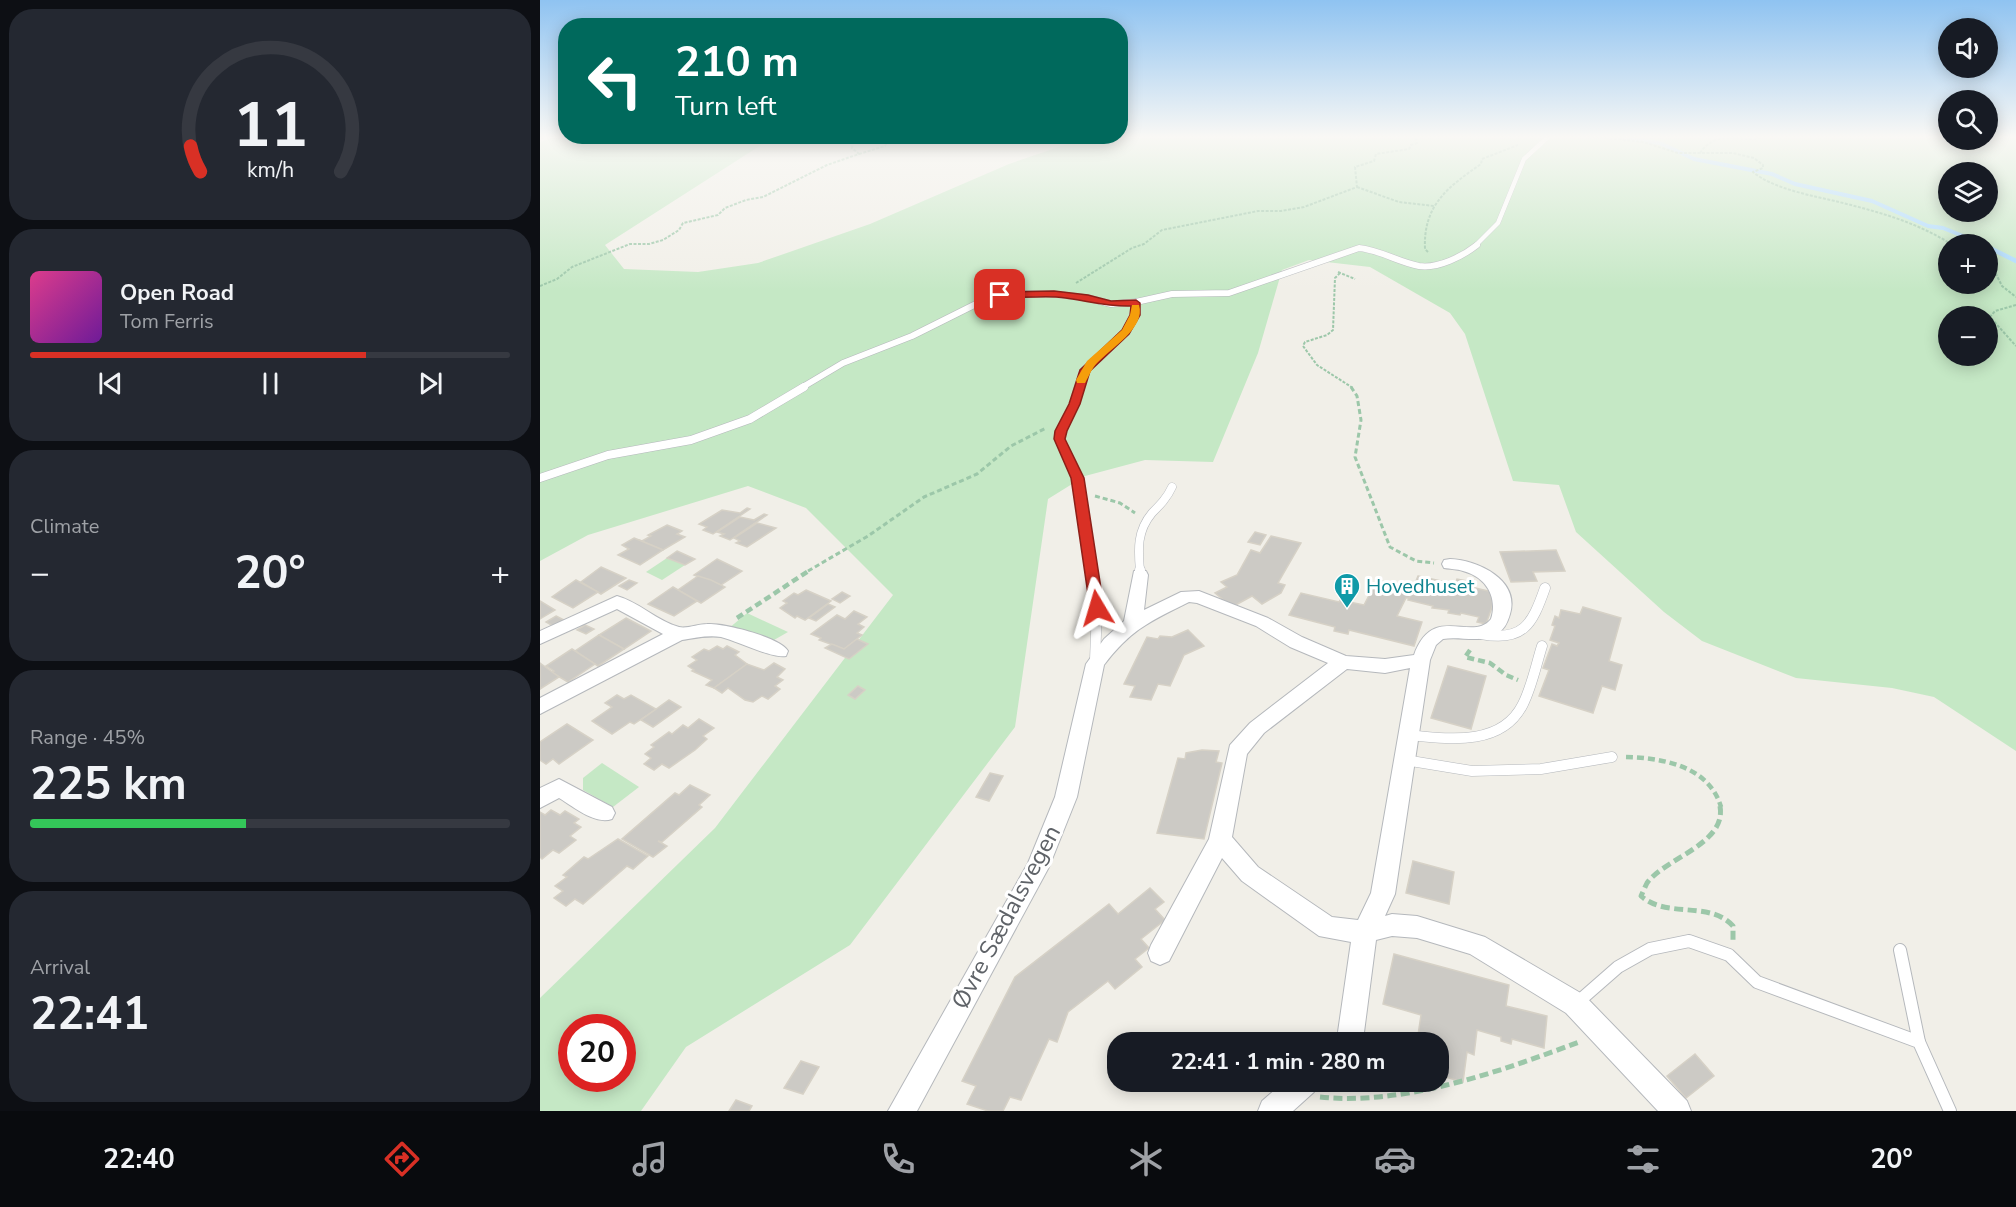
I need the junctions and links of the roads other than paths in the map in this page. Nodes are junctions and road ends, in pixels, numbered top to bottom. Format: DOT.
graph roads {
  1 [pos="1512,188"];
  2 [pos="1136,303"];
  3 [pos="540,478"];
  4 [pos="1172,487"];
  5 [pos="1450,564"];
  6 [pos="1140,575"];
  7 [pos="1545,588"];
  8 [pos="1133,623"];
  9 [pos="678,634"];
  10 [pos="540,638"];
  11 [pos="1477,640"];
  12 [pos="1542,646"];
  13 [pos="779,651"];
  14 [pos="1421,660"];
  15 [pos="1343,662"];
  16 [pos="1095,663"];
  17 [pos="540,707"];
  18 [pos="1409,735"];
  19 [pos="1612,757"];
  20 [pos="1405,760"];
  21 [pos="540,799"];
  22 [pos="604,813"];
  23 [pos="1220,840"];
  24 [pos="1365,932"];
  25 [pos="1899,950"];
  26 [pos="1160,953"];
  27 [pos="1575,1004"];
  28 [pos="1351,1032"];
  29 [pos="1919,1042"];
  30 [pos="1293,1092"];
  31 [pos="902,1111"];
  32 [pos="1272,1111"];
  33 [pos="1677,1111"];
  34 [pos="1950,1111"];
  1 -- 2 [label="lane"];
  2 -- 3 [label="lane"];
  2 -- 16 [label="lane"];
  4 -- 6 [label="lane"];
  5 -- 11 [label="street"];
  6 -- 8 [label="street"];
  7 -- 11 [label="lane"];
  8 -- 15 [label="street, Øvre Sædalsvegen"];
  8 -- 16 [label="street, Øvre Sædalsvegen"];
  9 -- 10 [label="street"];
  9 -- 13 [label="street"];
  9 -- 17 [label="street"];
  11 -- 14 [label="street"];
  12 -- 18 [label="lane"];
  14 -- 15 [label="street, Øvre Sædalsvegen"];
  14 -- 18 [label="street"];
  15 -- 23 [label="street"];
  16 -- 31 [label="street, Øvre Sædalsvegen"];
  18 -- 20 [label="street"];
  19 -- 20 [label="lane"];
  20 -- 24 [label="street"];
  21 -- 22 [label="street"];
  23 -- 24 [label="street"];
  23 -- 26 [label="street"];
  24 -- 27 [label="street"];
  24 -- 28 [label="street"];
  25 -- 29 [label="lane"];
  27 -- 29 [label="lane"];
  27 -- 33 [label="street"];
  29 -- 34 [label="lane"];
  30 -- 32 [label="street"];
}
